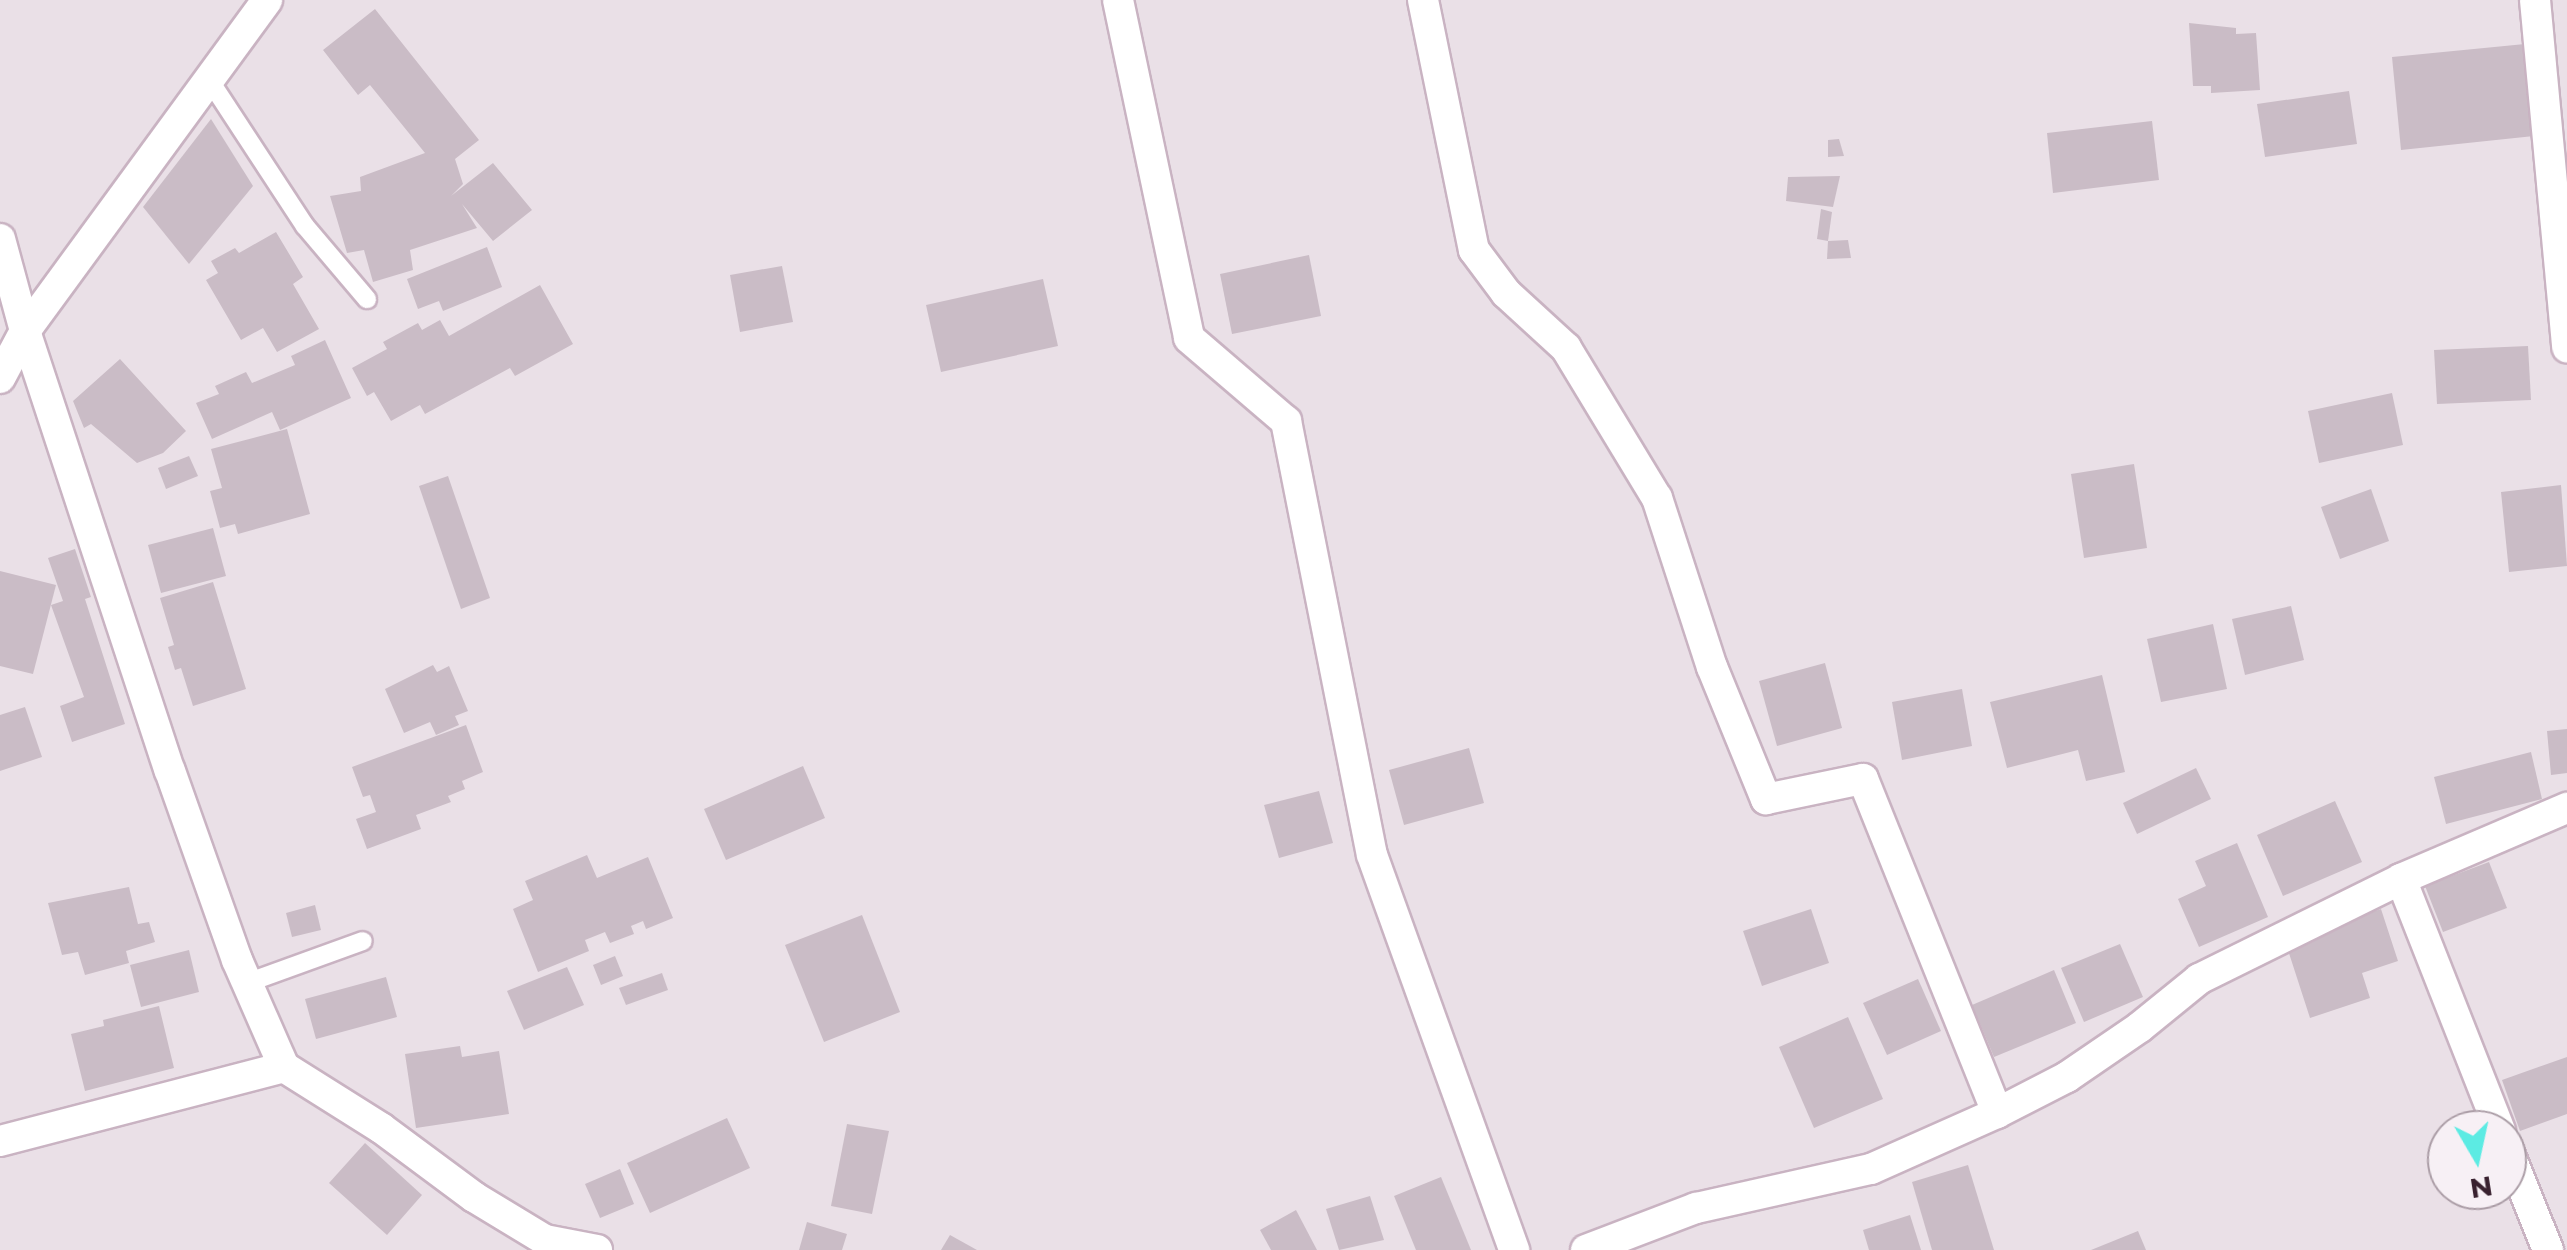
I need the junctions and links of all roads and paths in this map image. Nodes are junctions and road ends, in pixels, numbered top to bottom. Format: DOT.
graph roads {
  1 [pos="267,0"];
  2 [pos="1118,0"];
  3 [pos="1423,0"];
  4 [pos="2535,0"];
  5 [pos="210,81"];
  6 [pos="0,239"];
  7 [pos="366,300"];
  8 [pos="26,331"];
  9 [pos="2567,348"];
  10 [pos="0,378"];
  11 [pos="2567,808"];
  12 [pos="2401,879"];
  13 [pos="363,942"];
  14 [pos="247,983"];
  15 [pos="284,1068"];
  16 [pos="2492,1110"];
  17 [pos="1997,1113"];
  18 [pos="0,1140"];
  19 [pos="2527,1198"];
  20 [pos="597,1250"];
  21 [pos="1514,1250"];
  22 [pos="1586,1250"];
  23 [pos="2548,1250"];
  1 -- 5 [label="street"];
  2 -- 21 [label="street"];
  3 -- 17 [label="street"];
  4 -- 9 [label="street"];
  5 -- 7 [label="lane"];
  5 -- 8 [label="street"];
  6 -- 8 [label="street"];
  8 -- 10 [label="street"];
  8 -- 14 [label="street"];
  11 -- 12 [label="street"];
  12 -- 16 [label="street"];
  12 -- 17 [label="street"];
  13 -- 14 [label="lane"];
  14 -- 15 [label="street"];
  15 -- 18 [label="street"];
  15 -- 20 [label="street"];
  17 -- 22 [label="street"];
  19 -- 23 [label="street"];
}
